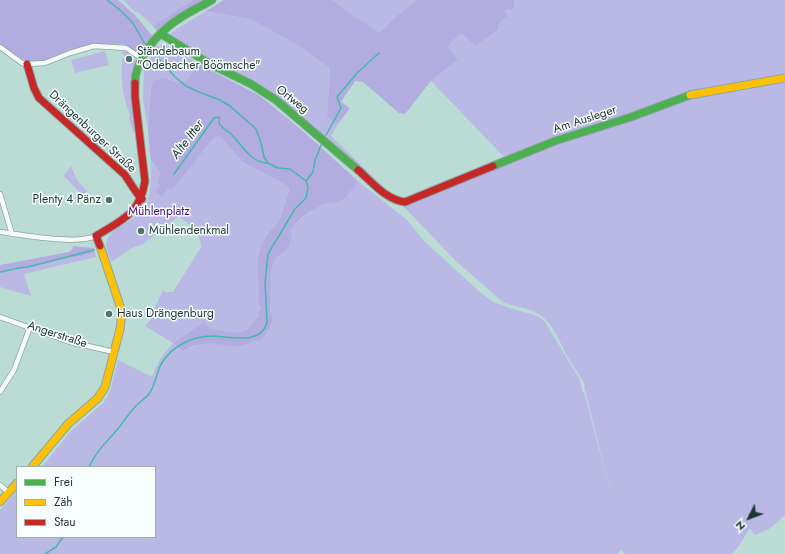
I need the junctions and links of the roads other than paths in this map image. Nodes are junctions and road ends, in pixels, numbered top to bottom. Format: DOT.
graph roads {
  1 [pos="212,0"];
  2 [pos="161,34"];
  3 [pos="0,47"];
  4 [pos="143,56"];
  5 [pos="27,64"];
  6 [pos="785,78"];
  7 [pos="0,194"];
  8 [pos="142,198"];
  9 [pos="396,202"];
  10 [pos="0,232"];
  11 [pos="12,234"];
  12 [pos="96,236"];
  13 [pos="0,317"];
  14 [pos="30,327"];
  15 [pos="114,352"];
  16 [pos="0,392"];
  17 [pos="33,466"];
  18 [pos="16,484"];
  19 [pos="0,485"];
  20 [pos="8,493"];
  21 [pos="0,502"];
  1 -- 2 [label="street"];
  2 -- 4 [label="street"];
  2 -- 9 [label="street, Ortweg"];
  3 -- 5 [label="street"];
  4 -- 5 [label="street"];
  4 -- 8 [label="street"];
  5 -- 8 [label="street, Drängenburger Straße"];
  6 -- 9 [label="street, Am Ausleger"];
  7 -- 11 [label="street"];
  8 -- 12 [label="street"];
  10 -- 11 [label="street"];
  11 -- 12 [label="street"];
  12 -- 15 [label="street"];
  13 -- 14 [label="street, Angerstraße"];
  14 -- 15 [label="street, Angerstraße"];
  14 -- 16 [label="street"];
  15 -- 17 [label="street"];
  18 -- 20 [label="street"];
  19 -- 20 [label="street"];
  20 -- 21 [label="street"];
}
